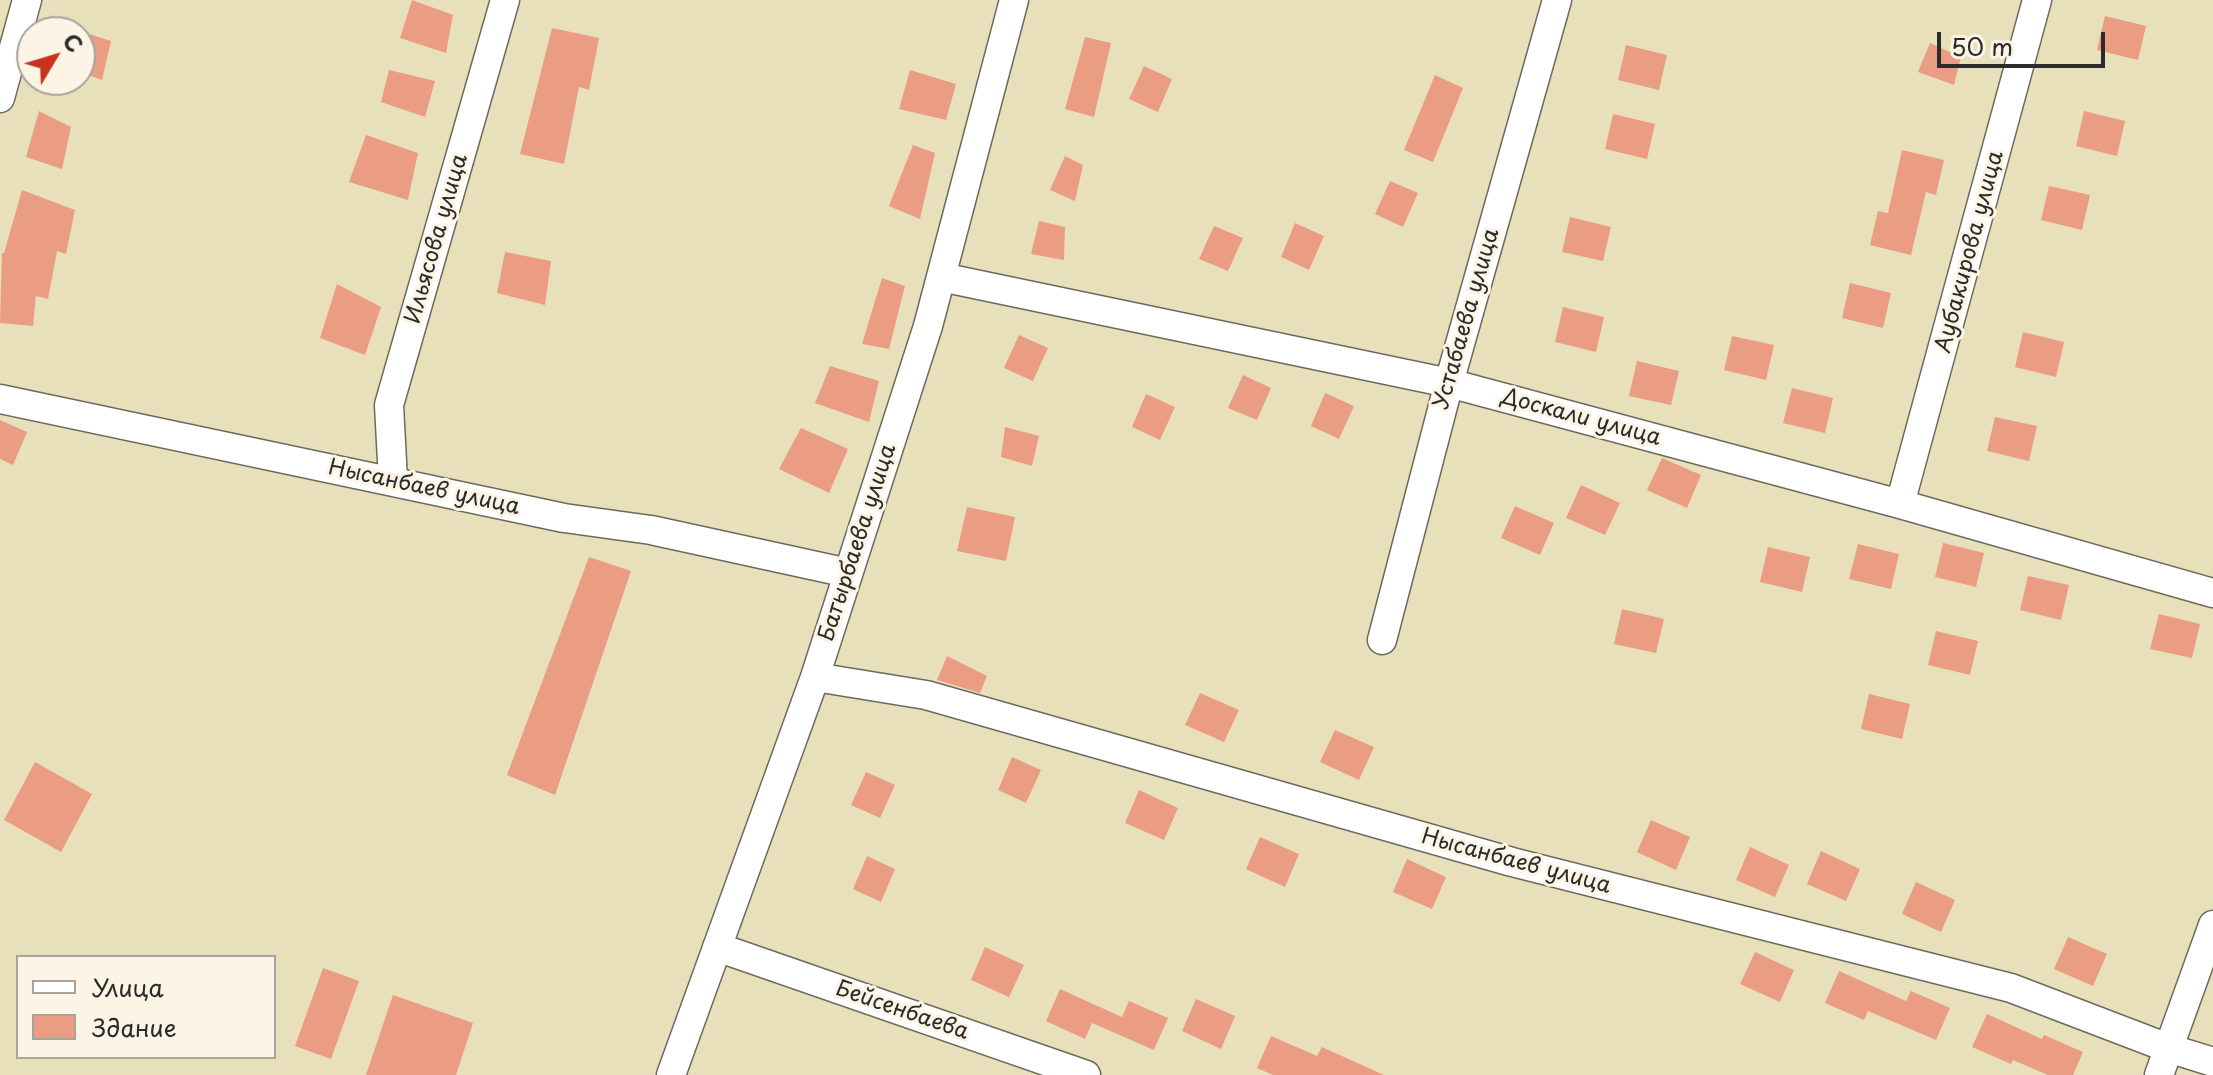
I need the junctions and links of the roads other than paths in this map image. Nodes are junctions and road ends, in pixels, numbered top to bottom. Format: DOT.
graph roads {
  1 [pos="27,0"];
  2 [pos="505,0"];
  3 [pos="1014,0"];
  4 [pos="1557,0"];
  5 [pos="2037,0"];
  6 [pos="0,98"];
  7 [pos="941,277"];
  8 [pos="1449,383"];
  9 [pos="0,399"];
  10 [pos="393,480"];
  11 [pos="1900,504"];
  12 [pos="848,573"];
  13 [pos="2213,593"];
  14 [pos="1382,640"];
  15 [pos="815,677"];
  16 [pos="2213,925"];
  17 [pos="717,947"];
  18 [pos="2168,1048"];
  19 [pos="2213,1062"];
  20 [pos="671,1075"];
  21 [pos="1086,1075"];
  22 [pos="2159,1075"];
  1 -- 6 [label="street"];
  2 -- 10 [label="street, Ильясова улица"];
  3 -- 7 [label="street, Батырбаева улица"];
  4 -- 8 [label="street, Устабаева улица"];
  5 -- 11 [label="street, Аубакирова улица"];
  7 -- 8 [label="street, Доскали улица"];
  7 -- 12 [label="street, Батырбаева улица"];
  8 -- 11 [label="street, Доскали улица"];
  8 -- 14 [label="street, Устабаева улица"];
  9 -- 10 [label="street, Нысанбаев улица"];
  10 -- 12 [label="street, Нысанбаев улица"];
  11 -- 13 [label="street, Доскали улица"];
  12 -- 15 [label="street, Батырбаева улица"];
  15 -- 17 [label="street, Батырбаева улица"];
  15 -- 18 [label="street, Нысанбаев улица"];
  16 -- 18 [label="street"];
  17 -- 20 [label="street, Батырбаева улица"];
  17 -- 21 [label="street, Бейсенбаева"];
  18 -- 19 [label="street, Нысанбаев улица"];
  18 -- 22 [label="street"];
}
